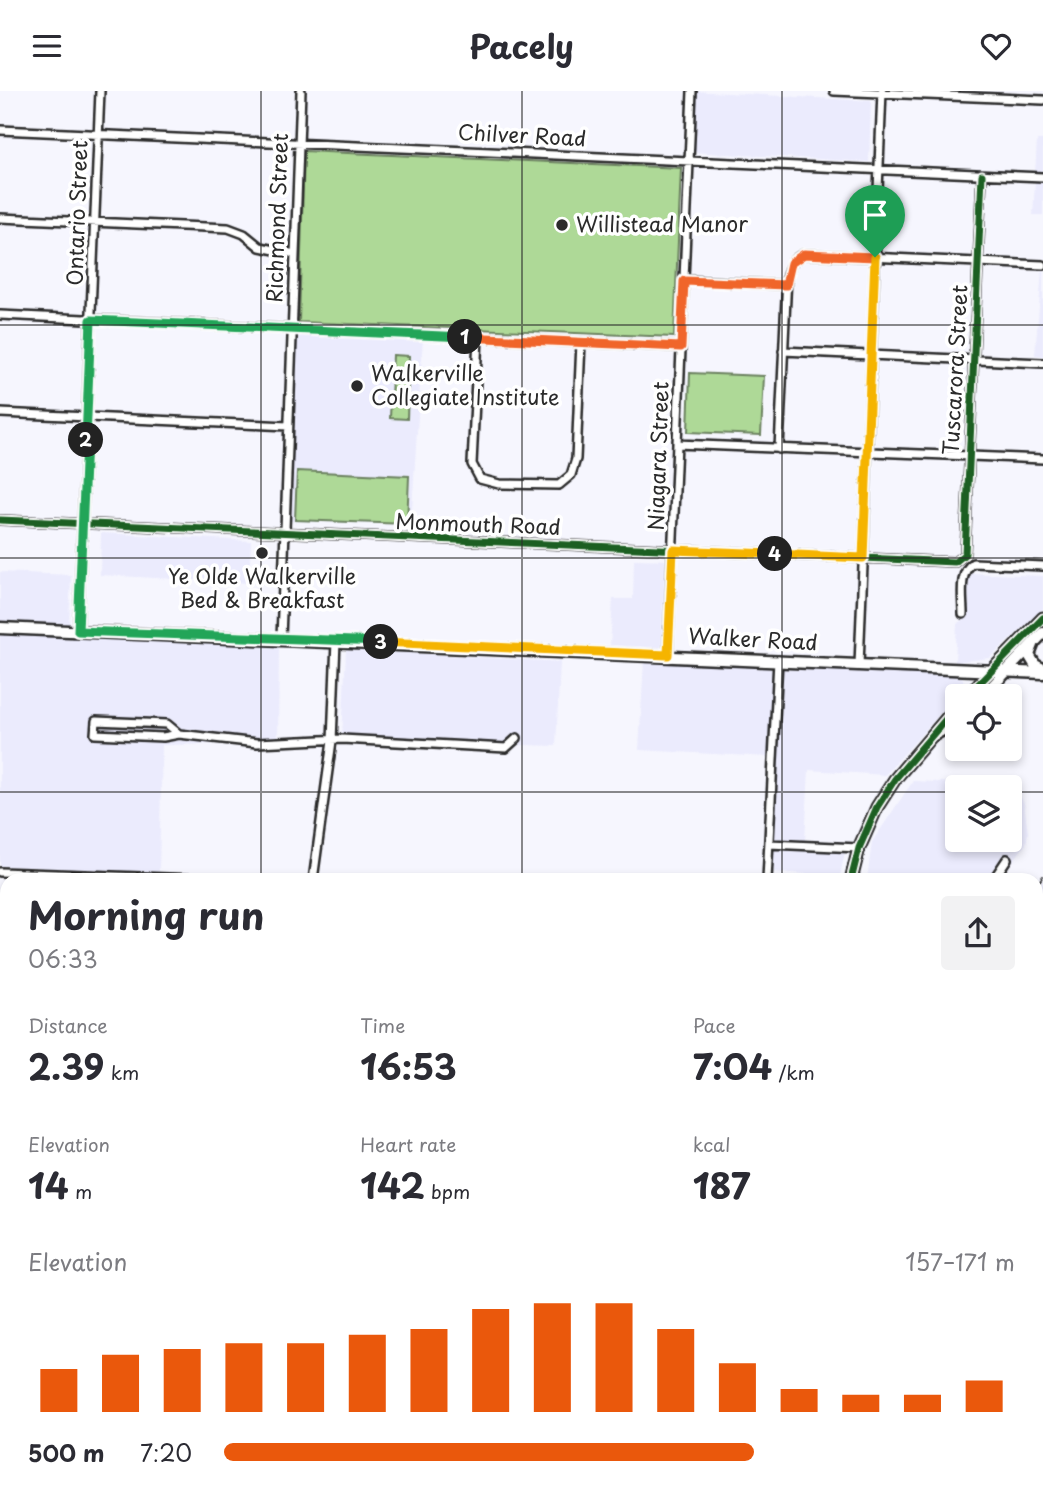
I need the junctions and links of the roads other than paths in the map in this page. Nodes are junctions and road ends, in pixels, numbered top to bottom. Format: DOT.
graph roads {
  1 [pos="100,91"];
  2 [pos="301,91"];
  3 [pos="692,91"];
  4 [pos="834,91"];
  5 [pos="882,92"];
  6 [pos="1043,100"];
  7 [pos="0,130"];
  8 [pos="99,134"];
  9 [pos="299,145"];
  10 [pos="689,162"];
  11 [pos="878,171"];
  12 [pos="982,174"];
  13 [pos="1043,177"];
  14 [pos="0,218"];
  15 [pos="95,222"];
  16 [pos="295,254"];
  17 [pos="875,257"];
  18 [pos="978,262"];
  19 [pos="1043,265"];
  20 [pos="684,281"];
  21 [pos="786,285"];
  22 [pos="0,316"];
  23 [pos="91,320"];
  24 [pos="292,330"];
  25 [pos="478,337"];
  26 [pos="581,342"];
  27 [pos="681,347"];
  28 [pos="783,351"];
  29 [pos="873,355"];
  30 [pos="974,360"];
  31 [pos="1043,363"];
  32 [pos="0,413"];
  33 [pos="87,417"];
  34 [pos="288,426"];
  35 [pos="677,444"];
  36 [pos="779,449"];
  37 [pos="867,452"];
  38 [pos="969,456"];
  39 [pos="1043,459"];
  40 [pos="0,520"];
  41 [pos="82,524"];
  42 [pos="285,534"];
  43 [pos="673,550"];
  44 [pos="863,558"];
  45 [pos="955,562"];
  46 [pos="1043,566"];
  47 [pos="963,614"];
  48 [pos="1043,618"];
  49 [pos="0,628"];
  50 [pos="78,631"];
  51 [pos="1043,633"];
  52 [pos="281,639"];
  53 [pos="336,641"];
  54 [pos="1033,644"];
  55 [pos="668,655"];
  56 [pos="778,660"];
  57 [pos="859,665"];
  58 [pos="955,669"];
  59 [pos="991,671"];
  60 [pos="1006,671"];
  61 [pos="1043,671"];
  62 [pos="969,684"];
  63 [pos="978,684"];
  64 [pos="994,684"];
  65 [pos="945,719"];
  66 [pos="945,729"];
  67 [pos="179,734"];
  68 [pos="934,735"];
  69 [pos="517,738"];
  70 [pos="332,741"];
  71 [pos="769,843"];
  72 [pos="859,848"];
  73 [pos="1007,859"];
  74 [pos="0,871"];
  75 [pos="33,873"];
  76 [pos="314,873"];
  77 [pos="767,873"];
  78 [pos="853,873"];
  79 [pos="998,873"];
  1 -- 8 [label="street, Ontario Street"];
  2 -- 9 [label="street, Richmond Street"];
  3 -- 10 [label="street, Niagara Street"];
  4 -- 5 [label="street"];
  5 -- 6 [label="street"];
  5 -- 11 [label="street"];
  7 -- 8 [label="street, Chilver Road"];
  8 -- 9 [label="street, Chilver Road"];
  8 -- 15 [label="street, Ontario Street"];
  9 -- 10 [label="street, Chilver Road"];
  9 -- 16 [label="street, Richmond Street"];
  10 -- 11 [label="street, Chilver Road"];
  10 -- 20 [label="street, Niagara Street"];
  11 -- 12 [label="street, Chilver Road"];
  11 -- 17 [label="street"];
  12 -- 13 [label="street, Chilver Road"];
  12 -- 18 [label="street, Tuscarora Street"];
  14 -- 15 [label="street"];
  15 -- 16 [label="street"];
  15 -- 23 [label="street, Ontario Street"];
  16 -- 24 [label="street, Richmond Street"];
  17 -- 18 [label="street"];
  17 -- 21 [label="street"];
  17 -- 29 [label="street"];
  18 -- 19 [label="street"];
  18 -- 30 [label="street, Tuscarora Street"];
  20 -- 21 [label="street"];
  20 -- 27 [label="street, Niagara Street"];
  21 -- 28 [label="street"];
  22 -- 23 [label="street"];
  23 -- 24 [label="street"];
  23 -- 33 [label="street, Ontario Street"];
  24 -- 25 [label="street"];
  24 -- 34 [label="street, Richmond Street"];
  25 -- 26 [label="street"];
  25 -- 26 [label="street"];
  26 -- 27 [label="street"];
  27 -- 35 [label="street, Niagara Street"];
  28 -- 29 [label="street"];
  28 -- 36 [label="street"];
  29 -- 30 [label="street"];
  29 -- 37 [label="street"];
  30 -- 31 [label="street"];
  30 -- 38 [label="street, Tuscarora Street"];
  32 -- 33 [label="street"];
  33 -- 34 [label="street"];
  33 -- 41 [label="street, Ontario Street"];
  34 -- 42 [label="street, Richmond Street"];
  35 -- 36 [label="street"];
  35 -- 43 [label="street, Niagara Street"];
  36 -- 37 [label="street"];
  37 -- 38 [label="street"];
  37 -- 44 [label="street"];
  38 -- 39 [label="street"];
  38 -- 45 [label="street, Tuscarora Street"];
  40 -- 41 [label="street, Monmouth Road"];
  41 -- 42 [label="street, Monmouth Road"];
  41 -- 50 [label="street, Ontario Street"];
  42 -- 43 [label="street, Monmouth Road"];
  42 -- 52 [label="street, Richmond Street"];
  43 -- 44 [label="street, Monmouth Road"];
  43 -- 55 [label="street, Niagara Street"];
  44 -- 45 [label="street, Monmouth Road"];
  44 -- 57 [label="street"];
  46 -- 47 [label="street"];
  48 -- 59 [label="main road"];
  49 -- 50 [label="main road, Walker Road"];
  50 -- 52 [label="main road, Walker Road"];
  51 -- 54 [label="main road"];
  52 -- 53 [label="main road, Walker Road"];
  53 -- 55 [label="main road, Walker Road"];
  53 -- 70 [label="street"];
  54 -- 60 [label="main road"];
  54 -- 61 [label="main road"];
  55 -- 56 [label="main road, Walker Road"];
  56 -- 57 [label="main road, Walker Road"];
  56 -- 71 [label="street"];
  57 -- 58 [label="main road, Walker Road"];
  58 -- 59 [label="main road, Walker Road"];
  58 -- 62 [label="main road"];
  59 -- 60 [label="main road, Walker Road"];
  59 -- 63 [label="main road"];
  60 -- 61 [label="main road, Walker Road"];
  60 -- 64 [label="main road"];
  65 -- 68 [label="main road"];
  66 -- 68 [label="main road"];
  67 -- 67 [label="street"];
  67 -- 70 [label="street"];
  68 -- 72 [label="main road"];
  69 -- 70 [label="street"];
  70 -- 76 [label="street"];
  71 -- 72 [label="street"];
  71 -- 77 [label="street"];
  72 -- 78 [label="main road"];
  73 -- 79 [label="street"];
  74 -- 75 [label="street"];
}
